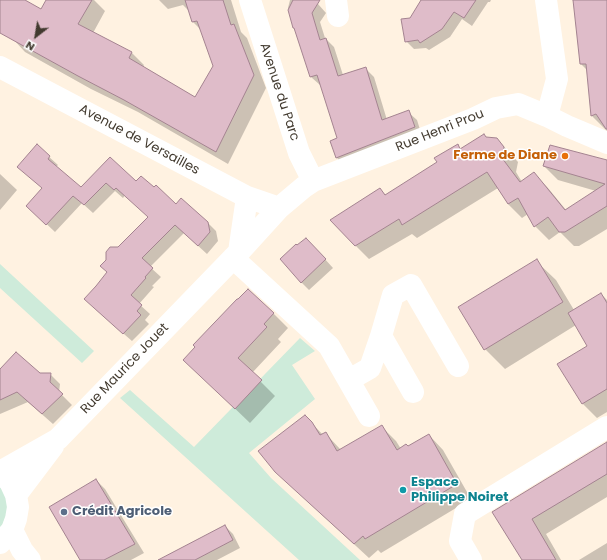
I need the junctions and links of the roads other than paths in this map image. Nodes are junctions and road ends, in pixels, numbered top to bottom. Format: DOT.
graph roads {
  1 [pos="250,0"];
  2 [pos="546,0"];
  3 [pos="0,67"];
  4 [pos="547,116"];
  5 [pos="607,144"];
  6 [pos="313,181"];
  7 [pos="247,197"];
  8 [pos="279,208"];
  9 [pos="236,255"];
  10 [pos="381,336"];
  11 [pos="458,366"];
  12 [pos="349,380"];
  13 [pos="413,392"];
  14 [pos="369,416"];
  15 [pos="607,427"];
  16 [pos="58,439"];
  17 [pos="0,472"];
  18 [pos="16,495"];
  19 [pos="6,536"];
  20 [pos="26,555"];
  21 [pos="471,560"];
  1 -- 6 [label="street, Avenue du Parc"];
  2 -- 4 [label="street"];
  3 -- 7 [label="street, Avenue de Versailles"];
  4 -- 5 [label="street, Rue Henri Prou"];
  4 -- 6 [label="street, Rue Henri Prou"];
  6 -- 8 [label="street, Rue Henri Prou"];
  7 -- 8 [label="street, Avenue de Versailles"];
  7 -- 9 [label="street"];
  8 -- 9 [label="street, Rue Maurice Jouet"];
  9 -- 12 [label="street"];
  9 -- 16 [label="street, Rue Maurice Jouet"];
  10 -- 11 [label="street"];
  10 -- 12 [label="street"];
  10 -- 13 [label="street"];
  12 -- 14 [label="street"];
  15 -- 21 [label="street"];
  16 -- 17 [label="street, Rue Maurice Jouet"];
  16 -- 18 [label="street"];
  17 -- 18 [label="street"];
  18 -- 19 [label="street"];
  19 -- 20 [label="street"];
}
